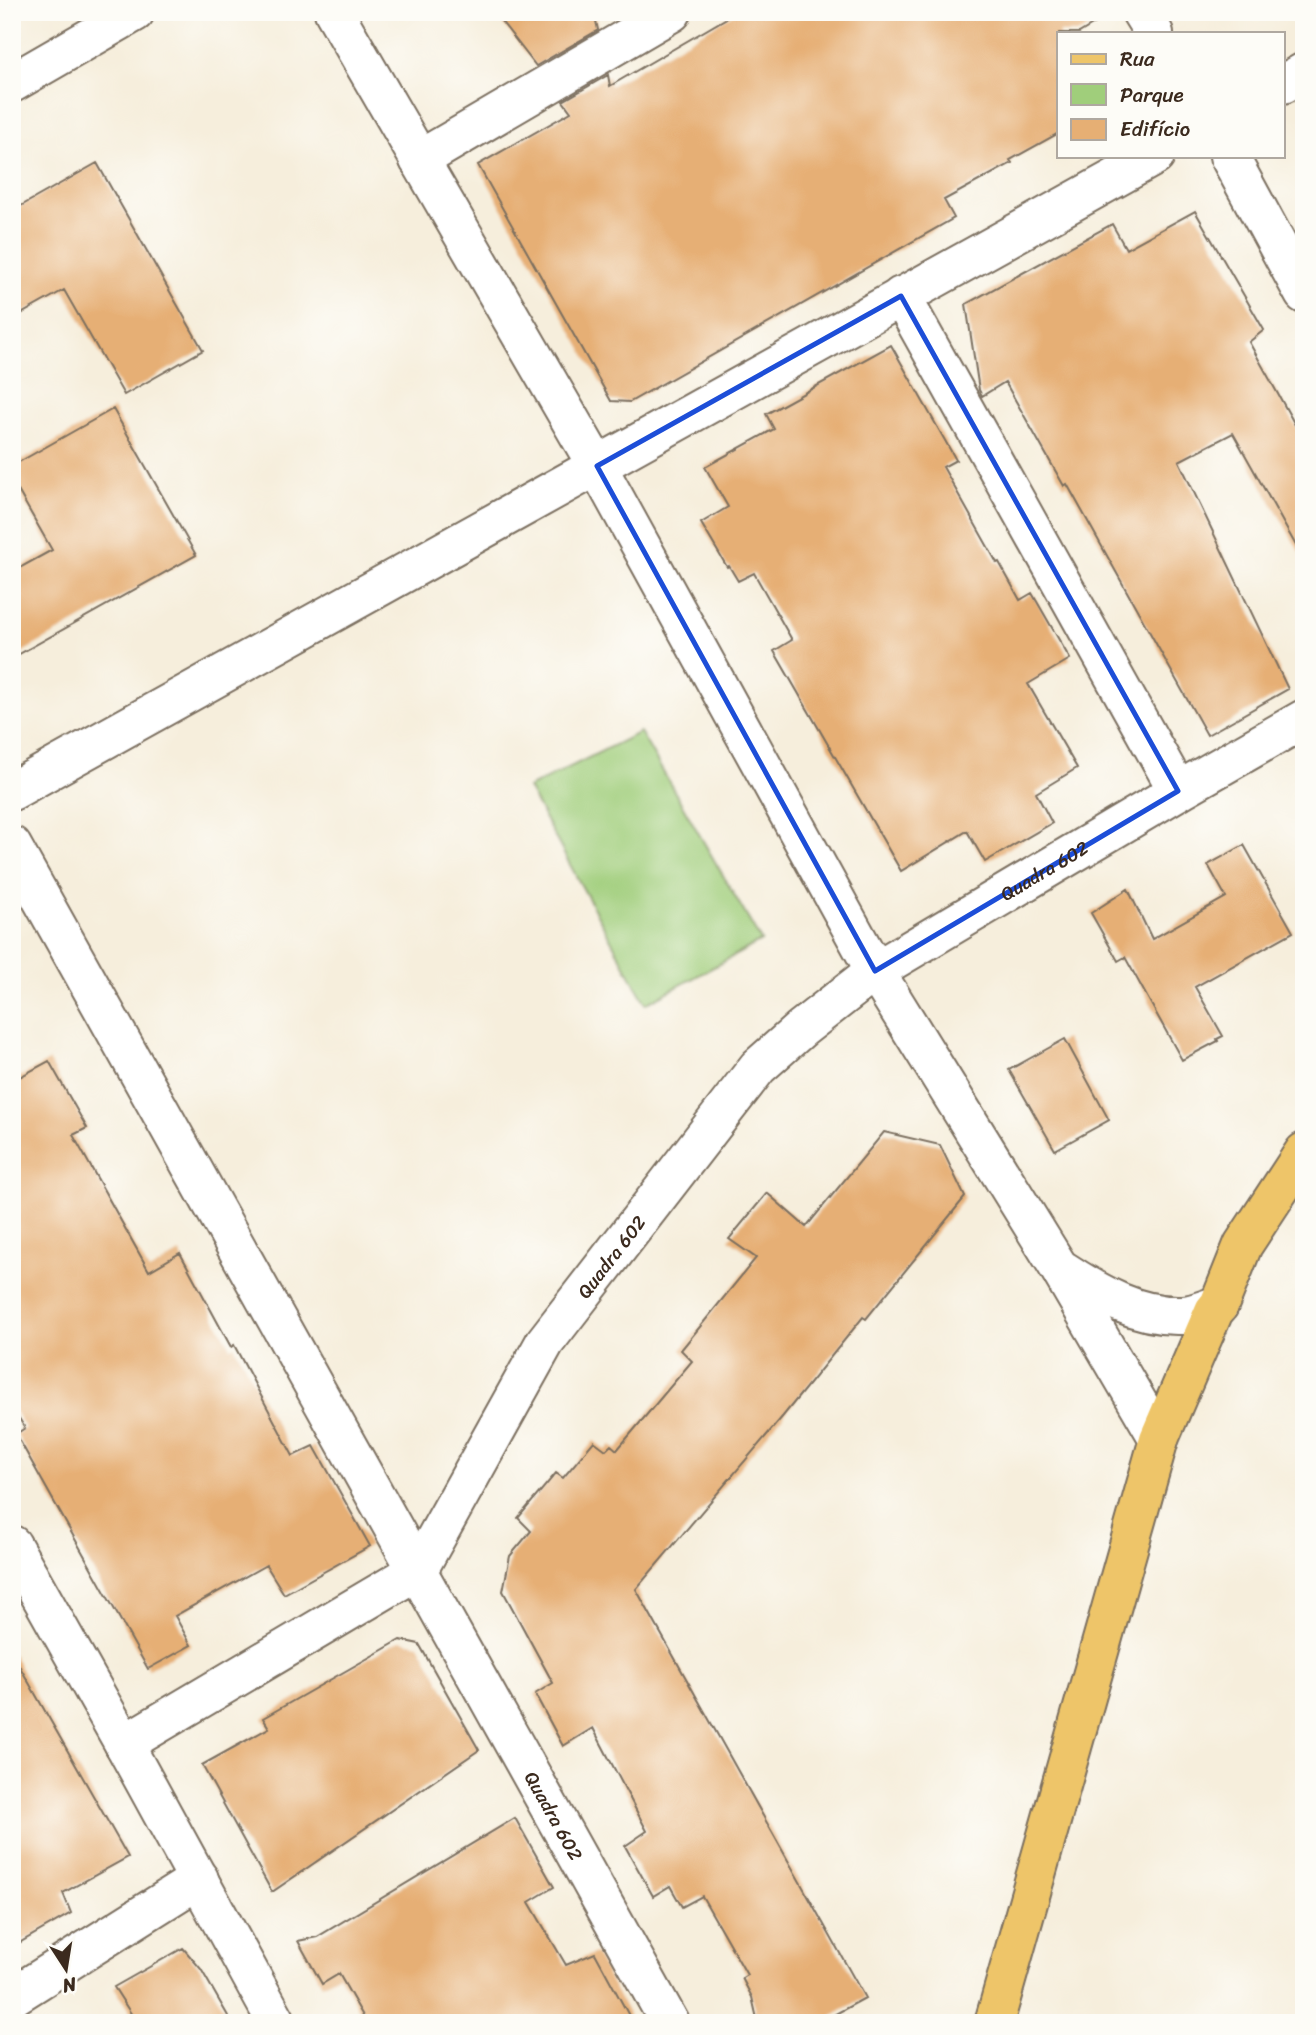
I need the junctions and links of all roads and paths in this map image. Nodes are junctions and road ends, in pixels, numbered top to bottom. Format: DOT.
graph roads {
  1 [pos="135,12"];
  2 [pos="334,12"];
  3 [pos="672,12"];
  4 [pos="1141,12"];
  5 [pos="1153,32"];
  6 [pos="1304,72"];
  7 [pos="12,83"];
  8 [pos="1284,83"];
  9 [pos="1151,158"];
  10 [pos="1230,158"];
  11 [pos="419,160"];
  12 [pos="1304,294"];
  13 [pos="901,296"];
  14 [pos="597,466"];
  15 [pos="1304,719"];
  16 [pos="12,791"];
  17 [pos="1178,791"];
  18 [pos="12,846"];
  19 [pos="875,971"];
  20 [pos="1304,1152"];
  21 [pos="1059,1268"];
  22 [pos="1219,1305"];
  23 [pos="1159,1438"];
  24 [pos="12,1545"];
  25 [pos="418,1570"];
  26 [pos="124,1744"];
  27 [pos="199,1879"];
  28 [pos="12,1997"];
  29 [pos="277,2023"];
  30 [pos="670,2023"];
  31 [pos="994,2023"];
  1 -- 7 [label="street"];
  2 -- 11 [label="street"];
  3 -- 11 [label="street"];
  4 -- 5 [label="street"];
  6 -- 8 [label="street"];
  9 -- 13 [label="street"];
  10 -- 12 [label="street"];
  11 -- 14 [label="street"];
  13 -- 14 [label="street"];
  13 -- 17 [label="street"];
  14 -- 16 [label="street"];
  14 -- 19 [label="street"];
  15 -- 17 [label="street, Quadra 602"];
  17 -- 19 [label="street, Quadra 602"];
  18 -- 25 [label="street"];
  19 -- 21 [label="street"];
  19 -- 25 [label="street, Quadra 602"];
  20 -- 22 [label="main road"];
  21 -- 22 [label="street"];
  21 -- 23 [label="street"];
  22 -- 23 [label="main road"];
  23 -- 31 [label="main road"];
  24 -- 26 [label="street"];
  25 -- 26 [label="street"];
  25 -- 30 [label="street, Quadra 602"];
  26 -- 27 [label="street"];
  27 -- 28 [label="street"];
  27 -- 29 [label="street"];
}
